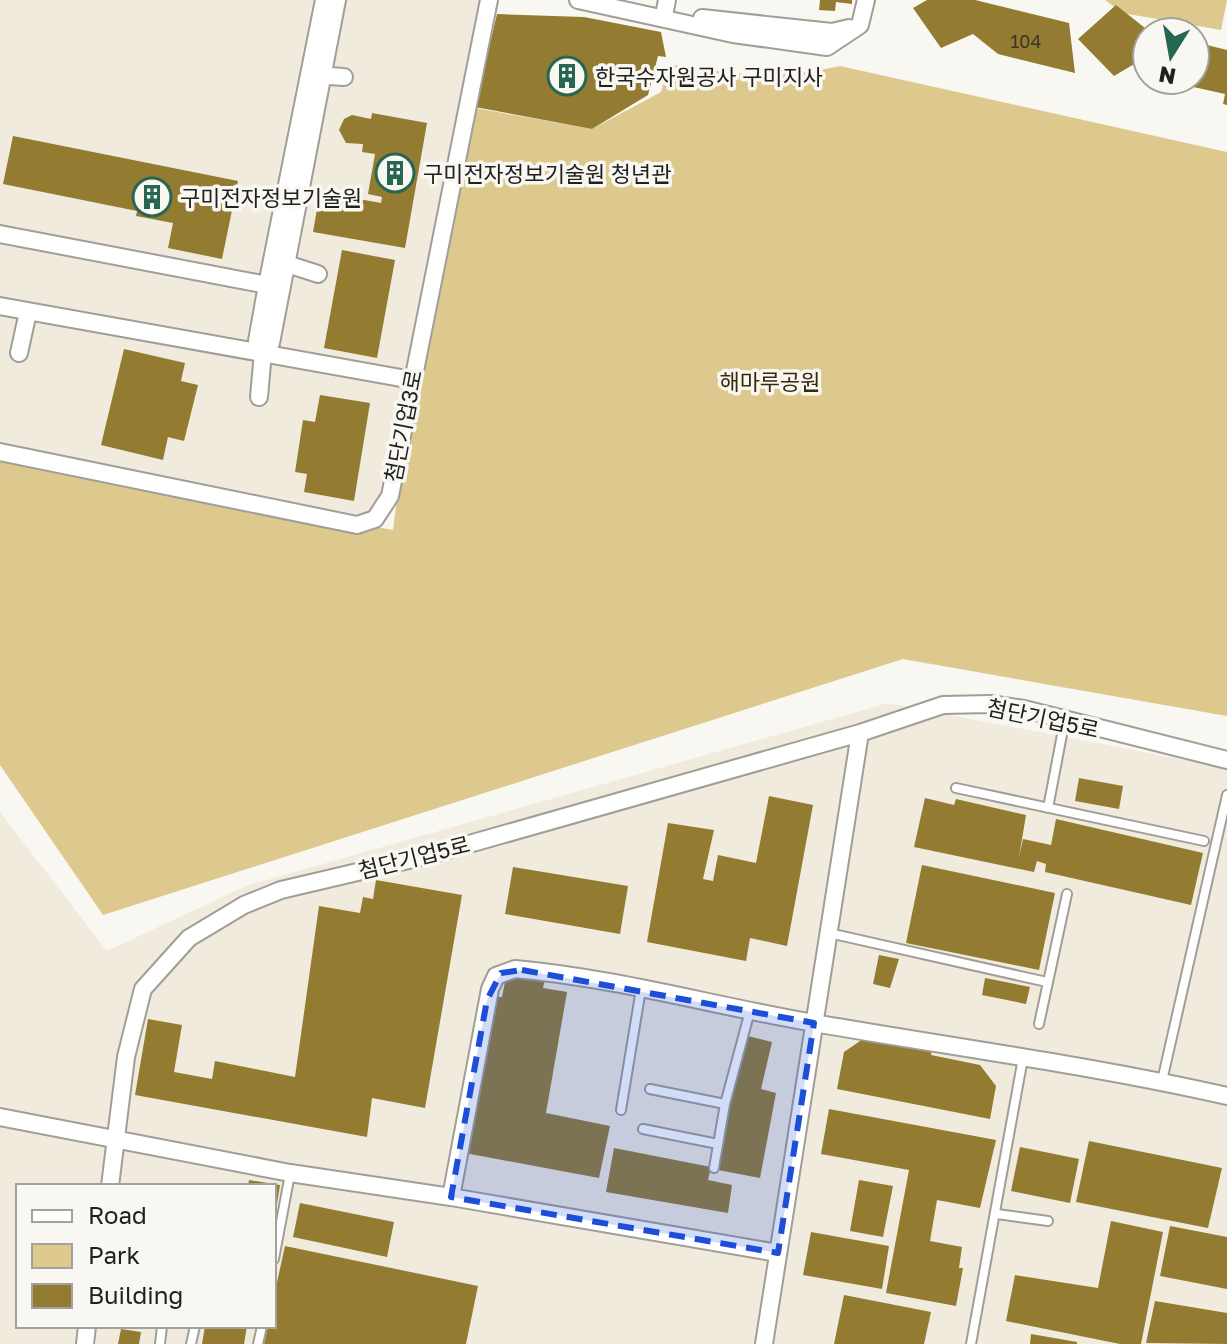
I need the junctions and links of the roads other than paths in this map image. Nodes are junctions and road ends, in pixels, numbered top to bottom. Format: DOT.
graph roads {
  1 [pos="324,0"];
  2 [pos="337,0"];
  3 [pos="489,0"];
  4 [pos="578,0"];
  5 [pos="866,0"];
  6 [pos="666,8"];
  7 [pos="316,75"];
  8 [pos="344,77"];
  9 [pos="0,234"];
  10 [pos="287,264"];
  11 [pos="318,274"];
  12 [pos="267,285"];
  13 [pos="0,306"];
  14 [pos="28,312"];
  15 [pos="262,352"];
  16 [pos="19,353"];
  17 [pos="412,380"];
  18 [pos="259,397"];
  19 [pos="0,452"];
  20 [pos="1065,719"];
  21 [pos="860,733"];
  22 [pos="1227,760"];
  23 [pos="956,788"];
  24 [pos="1227,795"];
  25 [pos="1048,808"];
  26 [pos="1204,841"];
  27 [pos="1067,894"];
  28 [pos="829,933"];
  29 [pos="1047,982"];
  30 [pos="641,989"];
  31 [pos="750,1011"];
  32 [pos="814,1023"];
  33 [pos="1039,1024"];
  34 [pos="1024,1055"];
  35 [pos="1162,1081"];
  36 [pos="650,1089"];
  37 [pos="1227,1096"];
  38 [pos="725,1104"];
  39 [pos="621,1110"];
  40 [pos="0,1117"];
  41 [pos="643,1129"];
  42 [pos="118,1140"];
  43 [pos="718,1144"];
  44 [pos="714,1168"];
  45 [pos="290,1173"];
  46 [pos="110,1184"];
  47 [pos="451,1197"];
  48 [pos="997,1214"];
  49 [pos="1048,1221"];
  50 [pos="276,1248"];
  51 [pos="778,1253"];
  52 [pos="764,1344"];
  53 [pos="971,1344"];
  1 -- 7 [label="street"];
  2 -- 7 [label="street"];
  3 -- 17 [label="street, 첨단기업3로"];
  4 -- 6 [label="street"];
  5 -- 6 [label="street"];
  7 -- 8 [label="street"];
  7 -- 10 [label="street"];
  7 -- 12 [label="street"];
  9 -- 12 [label="street"];
  10 -- 11 [label="street"];
  10 -- 15 [label="street"];
  12 -- 15 [label="street"];
  13 -- 14 [label="street"];
  14 -- 15 [label="street"];
  14 -- 16 [label="street"];
  15 -- 17 [label="street"];
  15 -- 18 [label="street"];
  17 -- 19 [label="street, 첨단기업3로"];
  20 -- 21 [label="street, 첨단기업5로"];
  20 -- 22 [label="street, 첨단기업5로"];
  20 -- 25 [label="lane"];
  21 -- 28 [label="street"];
  21 -- 42 [label="street, 첨단기업5로"];
  23 -- 25 [label="lane"];
  24 -- 35 [label="lane"];
  25 -- 26 [label="lane"];
  27 -- 29 [label="lane"];
  28 -- 29 [label="lane"];
  28 -- 32 [label="street"];
  29 -- 33 [label="lane"];
  30 -- 31 [label="street"];
  30 -- 39 [label="lane"];
  30 -- 47 [label="street"];
  31 -- 32 [label="street"];
  31 -- 38 [label="lane"];
  32 -- 34 [label="street"];
  32 -- 51 [label="street"];
  34 -- 35 [label="street"];
  34 -- 48 [label="lane"];
  35 -- 37 [label="street"];
  36 -- 38 [label="lane"];
  38 -- 43 [label="lane"];
  40 -- 42 [label="street"];
  41 -- 43 [label="lane"];
  42 -- 45 [label="street"];
  42 -- 46 [label="street, 첨단기업5로"];
  43 -- 44 [label="lane"];
  45 -- 47 [label="street"];
  45 -- 50 [label="lane"];
  47 -- 51 [label="street"];
  48 -- 49 [label="lane"];
  48 -- 53 [label="lane"];
  51 -- 52 [label="street"];
}
